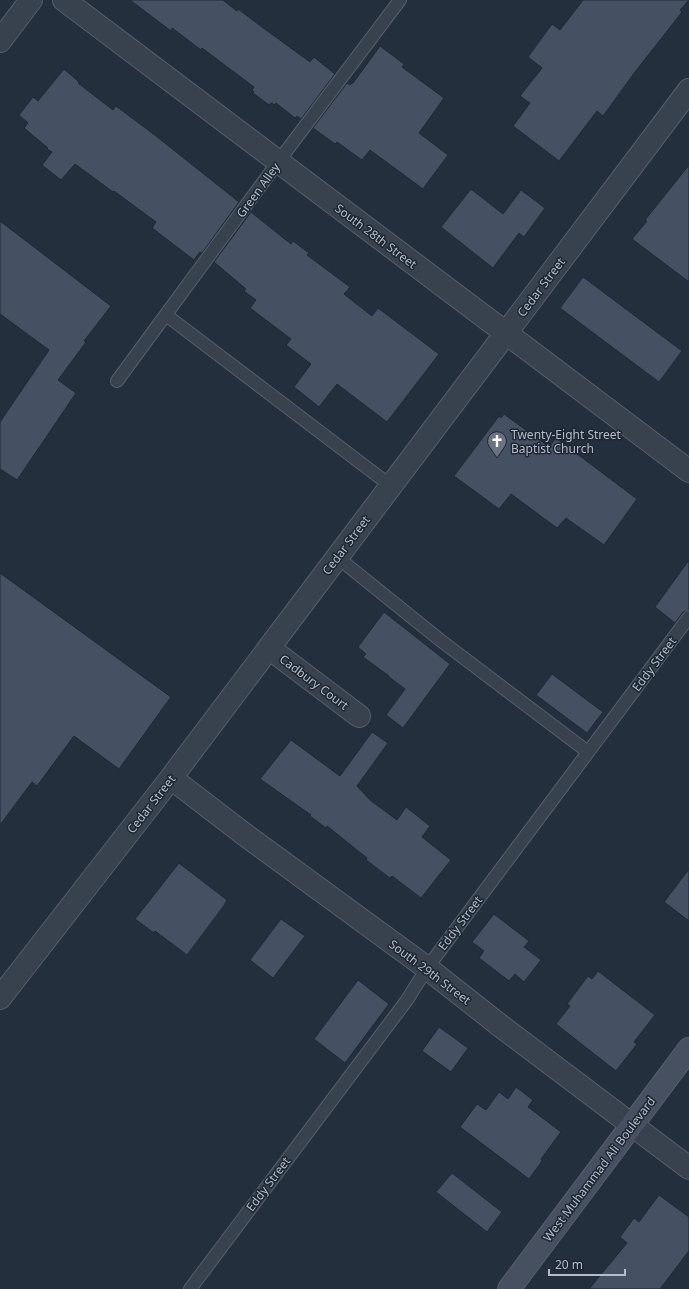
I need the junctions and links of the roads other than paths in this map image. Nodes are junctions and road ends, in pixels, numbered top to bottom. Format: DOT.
graph roads {
  1 [pos="31,0"];
  2 [pos="64,0"];
  3 [pos="400,0"];
  4 [pos="0,41"];
  5 [pos="689,90"];
  6 [pos="278,162"];
  7 [pos="166,315"];
  8 [pos="506,333"];
  9 [pos="117,381"];
  10 [pos="689,471"];
  11 [pos="391,486"];
  12 [pos="337,557"];
  13 [pos="689,617"];
  14 [pos="269,648"];
  15 [pos="359,716"];
  16 [pos="588,752"];
  17 [pos="171,778"];
  18 [pos="426,968"];
  19 [pos="0,998"];
  20 [pos="689,1049"];
  21 [pos="632,1125"];
  22 [pos="689,1168"];
  23 [pos="190,1289"];
  24 [pos="509,1289"];
  1 -- 4 [label="street"];
  2 -- 6 [label="street, South 28th Street"];
  3 -- 6 [label="lane, Green Alley"];
  5 -- 8 [label="street, Cedar Street"];
  6 -- 7 [label="lane, Green Alley"];
  6 -- 8 [label="street, South 28th Street"];
  7 -- 9 [label="lane, Green Alley"];
  7 -- 11 [label="lane"];
  8 -- 10 [label="street, South 28th Street"];
  8 -- 11 [label="street, Cedar Street"];
  11 -- 12 [label="street, Cedar Street"];
  12 -- 14 [label="street, Cedar Street"];
  12 -- 16 [label="lane"];
  13 -- 16 [label="lane, Eddy Street"];
  14 -- 15 [label="street, Cadbury Court"];
  14 -- 17 [label="street, Cedar Street"];
  16 -- 18 [label="lane, Eddy Street"];
  17 -- 18 [label="street, South 29th Street"];
  17 -- 19 [label="street, Cedar Street"];
  18 -- 21 [label="street, South 29th Street"];
  18 -- 23 [label="lane, Eddy Street"];
  20 -- 21 [label="main road, West Muhammad Ali Boulevard"];
  21 -- 22 [label="street, South 29th Street"];
  21 -- 24 [label="main road, West Muhammad Ali Boulevard"];
}
